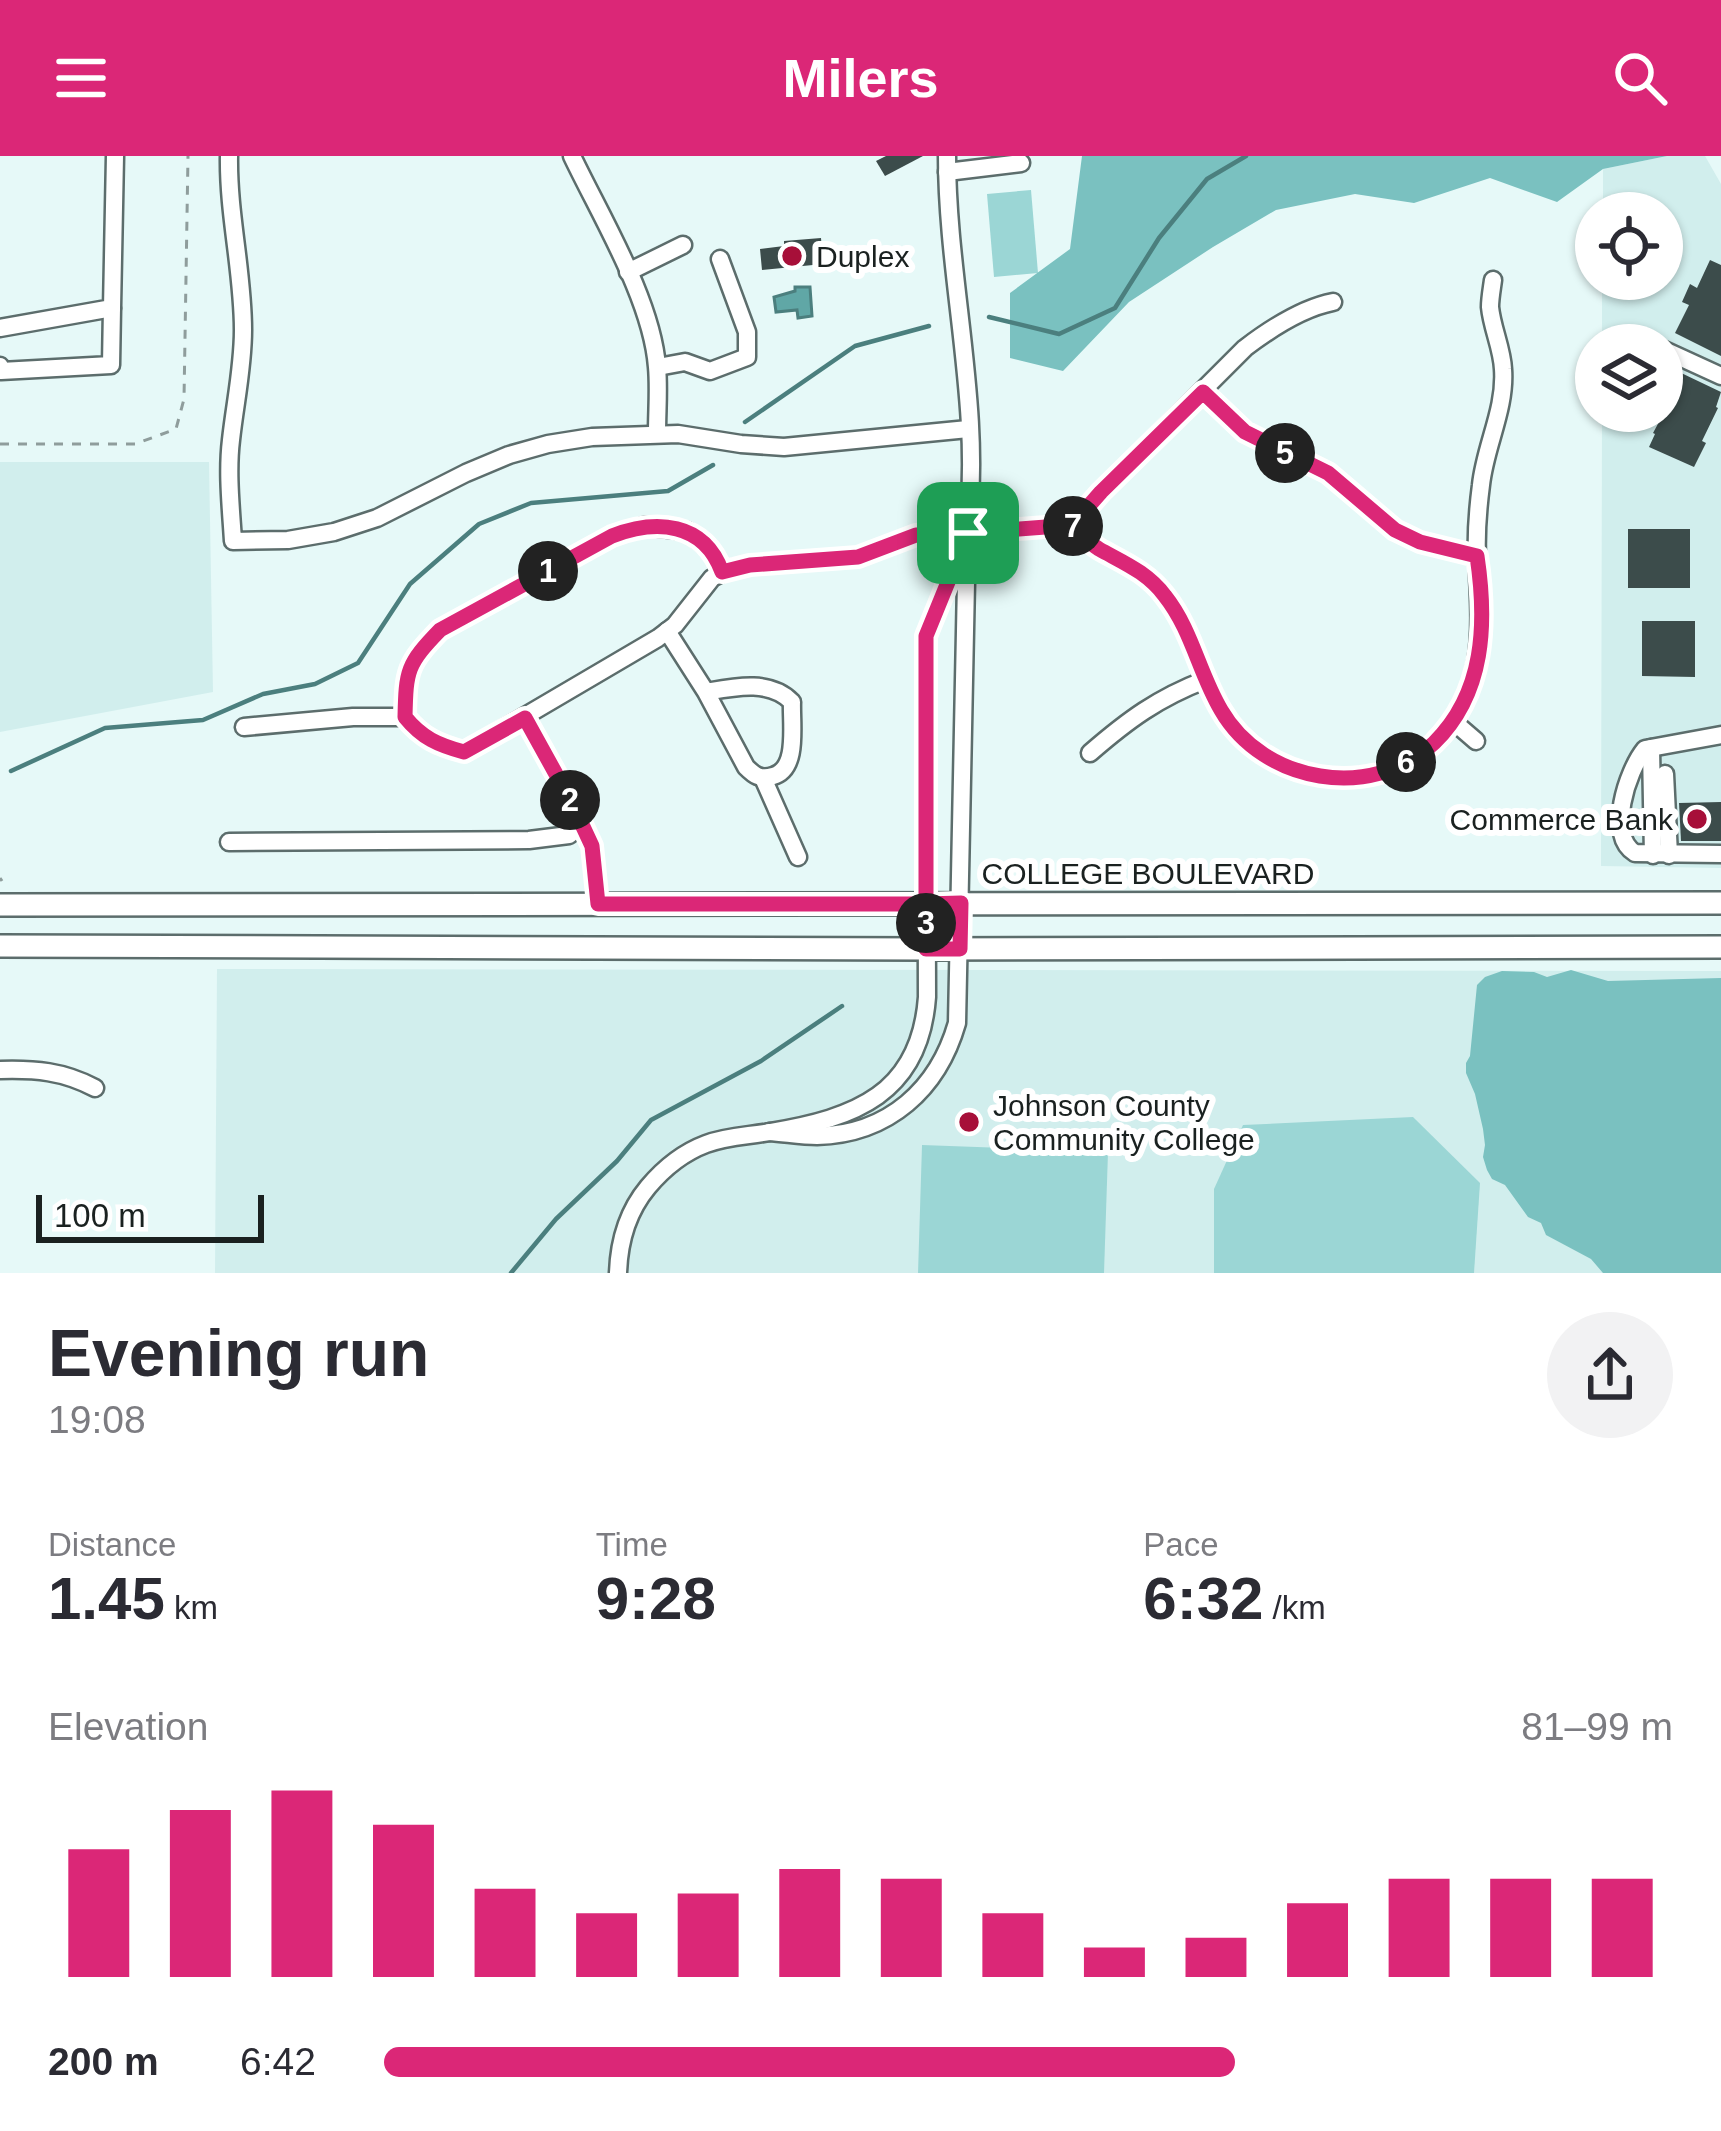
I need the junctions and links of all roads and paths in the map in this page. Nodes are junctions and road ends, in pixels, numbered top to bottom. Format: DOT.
graph roads {
  1 [pos="115,156"];
  2 [pos="188,156"];
  3 [pos="229,156"];
  4 [pos="572,156"];
  5 [pos="1021,163"];
  6 [pos="947,164"];
  7 [pos="683,245"];
  8 [pos="720,259"];
  9 [pos="628,272"];
  10 [pos="1493,280"];
  11 [pos="1333,302"];
  12 [pos="112,308"];
  13 [pos="0,328"];
  14 [pos="1683,359"];
  15 [pos="0,366"];
  16 [pos="658,367"];
  17 [pos="1721,376"];
  18 [pos="1203,392"];
  19 [pos="968,429"];
  20 [pos="657,433"];
  21 [pos="0,444"];
  22 [pos="1072,525"];
  23 [pos="968,533"];
  24 [pos="1477,556"];
  25 [pos="722,572"];
  26 [pos="667,631"];
  27 [pos="1205,680"];
  28 [pos="706,692"];
  29 [pos="405,717"];
  30 [pos="525,718"];
  31 [pos="1454,722"];
  32 [pos="244,727"];
  33 [pos="1721,735"];
  34 [pos="1476,741"];
  35 [pos="1651,748"];
  36 [pos="1090,753"];
  37 [pos="1665,774"];
  38 [pos="764,778"];
  39 [pos="581,825"];
  40 [pos="229,842"];
  41 [pos="1652,854"];
  42 [pos="1721,854"];
  43 [pos="798,857"];
  44 [pos="961,903"];
  45 [pos="1721,903"];
  46 [pos="598,904"];
  47 [pos="926,904"];
  48 [pos="0,905"];
  49 [pos="0,946"];
  50 [pos="1721,947"];
  51 [pos="926,949"];
  52 [pos="960,949"];
  53 [pos="0,1070"];
  54 [pos="94,1088"];
  55 [pos="769,1132"];
  56 [pos="618,1273"];
  1 -- 12 [label="street"];
  2 -- 21 [label="path"];
  3 -- 20 [label="street"];
  4 -- 9 [label="street"];
  5 -- 6 [label="street"];
  6 -- 19 [label="street"];
  7 -- 9 [label="street"];
  8 -- 16 [label="street"];
  9 -- 16 [label="street"];
  10 -- 24 [label="street"];
  11 -- 18 [label="street"];
  12 -- 13 [label="street"];
  12 -- 15 [label="street"];
  14 -- 17 [label="street"];
  16 -- 20 [label="street"];
  18 -- 22 [label="street"];
  18 -- 24 [label="street"];
  19 -- 20 [label="street"];
  19 -- 23 [label="street"];
  22 -- 23 [label="street"];
  22 -- 27 [label="street"];
  23 -- 25 [label="street"];
  23 -- 44 [label="street"];
  23 -- 47 [label="street"];
  24 -- 31 [label="street"];
  25 -- 26 [label="street"];
  25 -- 29 [label="street"];
  26 -- 28 [label="street"];
  26 -- 30 [label="street"];
  27 -- 31 [label="street"];
  27 -- 36 [label="street"];
  28 -- 38 [label="street"];
  28 -- 38 [label="street"];
  29 -- 30 [label="street"];
  29 -- 32 [label="street"];
  30 -- 39 [label="street"];
  31 -- 34 [label="street"];
  33 -- 35 [label="street"];
  35 -- 41 [label="street"];
  35 -- 41 [label="street"];
  37 -- 41 [label="street"];
  38 -- 43 [label="street"];
  39 -- 40 [label="street"];
  39 -- 46 [label="street"];
  41 -- 42 [label="street"];
  44 -- 45 [label="main road, COLLEGE BOULEVARD"];
  44 -- 47 [label="main road, COLLEGE BOULEVARD"];
  44 -- 52 [label="street"];
  46 -- 47 [label="main road, COLLEGE BOULEVARD"];
  46 -- 48 [label="main road, COLLEGE BOULEVARD"];
  47 -- 51 [label="street"];
  49 -- 51 [label="main road"];
  50 -- 52 [label="main road"];
  51 -- 52 [label="main road"];
  51 -- 55 [label="street"];
  52 -- 55 [label="street"];
  53 -- 54 [label="street"];
  55 -- 56 [label="street"];
}
